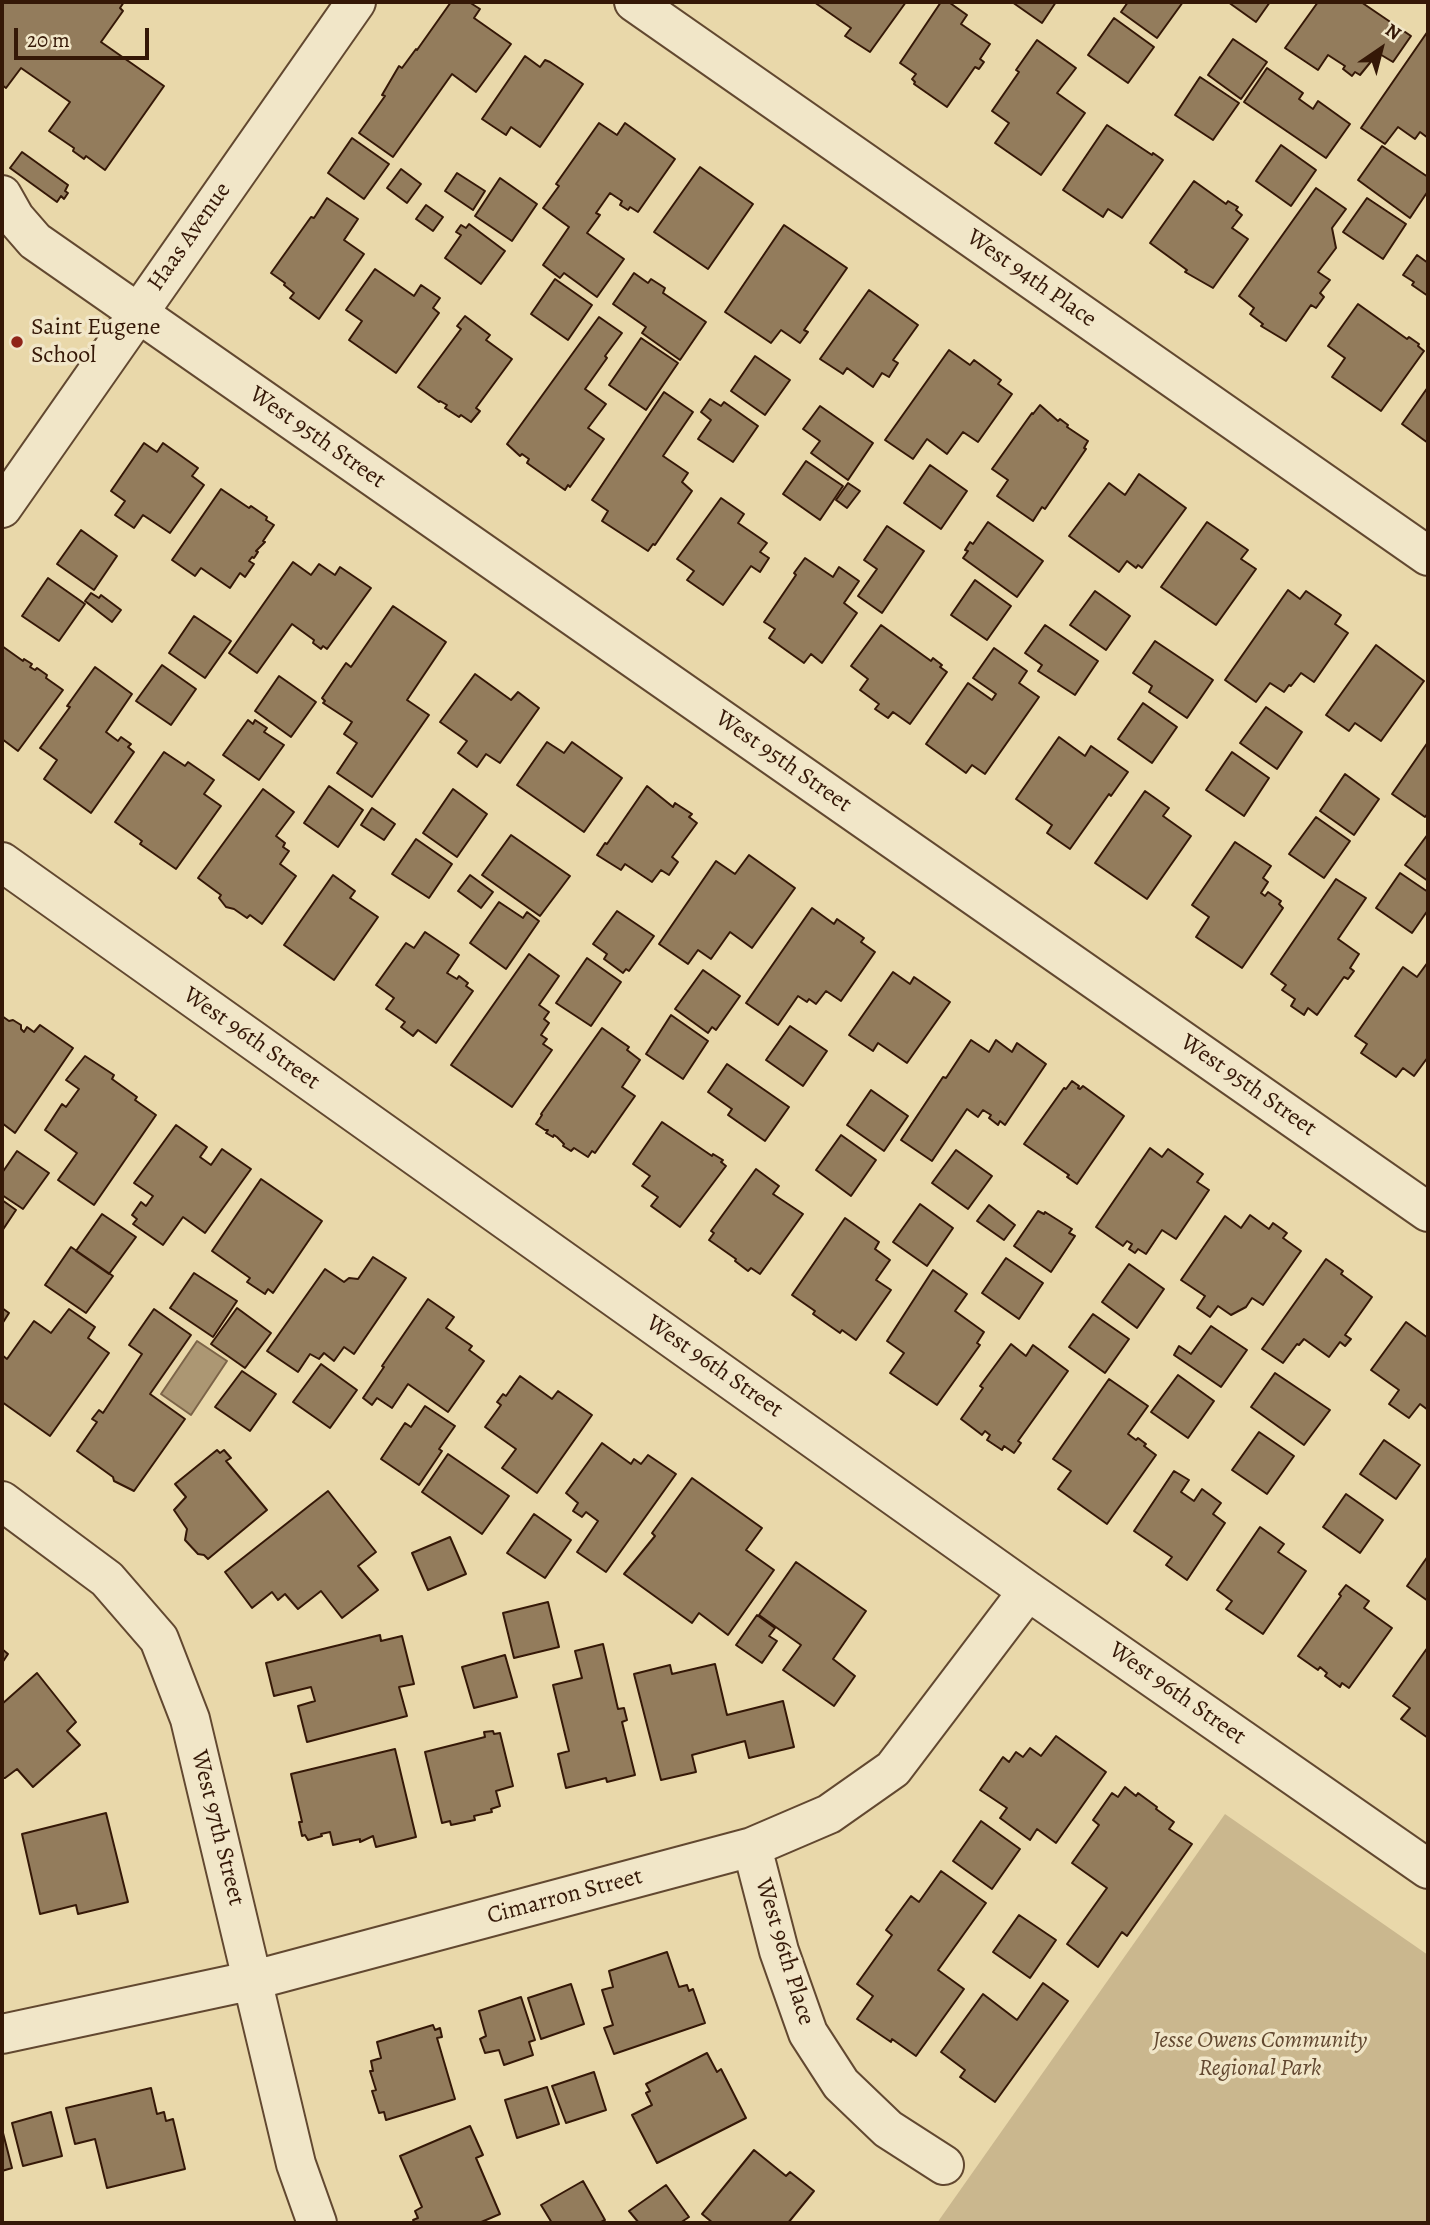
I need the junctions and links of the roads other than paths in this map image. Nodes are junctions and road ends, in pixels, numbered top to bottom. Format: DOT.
graph roads {
  1 [pos="356,2"];
  2 [pos="634,2"];
  3 [pos="6,217"];
  4 [pos="137,312"];
  5 [pos="2,508"];
  6 [pos="1428,556"];
  7 [pos="2,862"];
  8 [pos="1428,1212"];
  9 [pos="2,1501"];
  10 [pos="1028,1591"];
  11 [pos="752,1847"];
  12 [pos="1428,1869"];
  13 [pos="254,1980"];
  14 [pos="2,2034"];
  15 [pos="944,2165"];
  16 [pos="317,2223"];
  1 -- 4 [label="street, Haas Avenue"];
  2 -- 6 [label="street, West 94th Place"];
  3 -- 4 [label="street, West 95th Street"];
  4 -- 5 [label="street, Haas Avenue"];
  4 -- 8 [label="street, West 95th Street"];
  7 -- 10 [label="street, West 96th Street"];
  9 -- 13 [label="street, West 97th Street"];
  10 -- 11 [label="street, Cimarron Street"];
  10 -- 12 [label="street, West 96th Street"];
  11 -- 13 [label="street, Cimarron Street"];
  11 -- 15 [label="street, West 96th Place"];
  13 -- 14 [label="street, Cimarron Street"];
  13 -- 16 [label="street, West 97th Street"];
}
